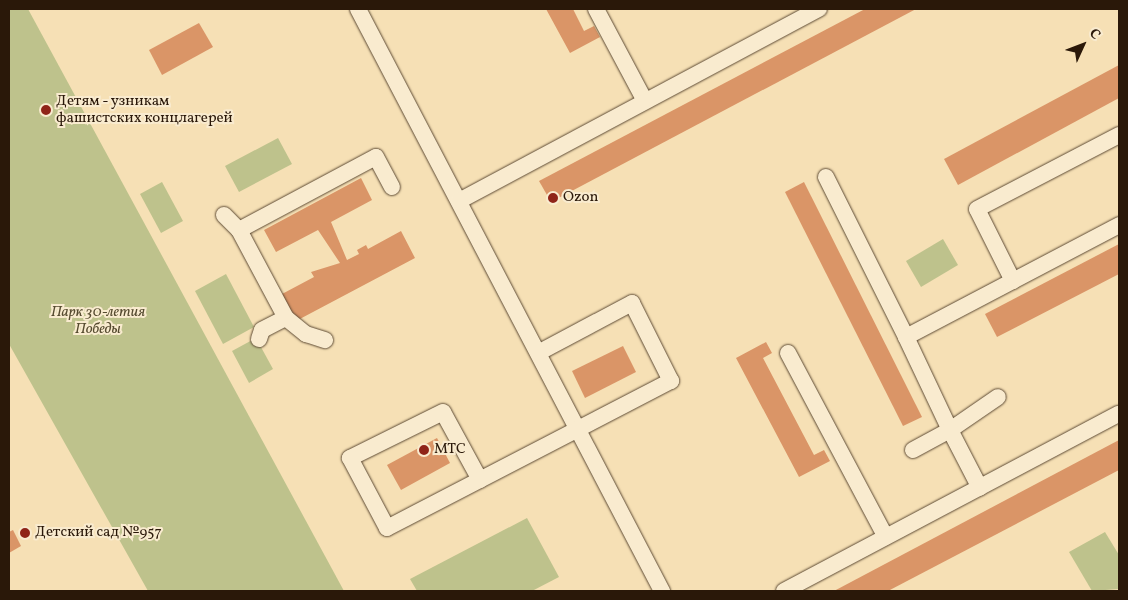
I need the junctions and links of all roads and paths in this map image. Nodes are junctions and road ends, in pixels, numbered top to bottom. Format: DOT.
graph roads {
  1 [pos="358,9"];
  2 [pos="596,9"];
  3 [pos="819,9"];
  4 [pos="645,101"];
  5 [pos="1119,135"];
  6 [pos="826,177"];
  7 [pos="392,187"];
  8 [pos="458,201"];
  9 [pos="224,215"];
  10 [pos="1119,225"];
  11 [pos="239,230"];
  12 [pos="1013,281"];
  13 [pos="286,318"];
  14 [pos="258,331"];
  15 [pos="906,337"];
  16 [pos="325,340"];
  17 [pos="538,353"];
  18 [pos="788,353"];
  19 [pos="998,397"];
  20 [pos="1119,414"];
  21 [pos="578,429"];
  22 [pos="950,430"];
  23 [pos="912,450"];
  24 [pos="480,480"];
  25 [pos="980,488"];
  26 [pos="886,537"];
  27 [pos="662,591"];
  28 [pos="784,591"];
  1 -- 8 [label="street"];
  2 -- 4 [label="street"];
  3 -- 4 [label="street"];
  4 -- 8 [label="street"];
  5 -- 12 [label="street"];
  6 -- 15 [label="street"];
  7 -- 11 [label="street"];
  8 -- 17 [label="street"];
  9 -- 11 [label="street"];
  10 -- 12 [label="street"];
  11 -- 13 [label="street"];
  12 -- 15 [label="street"];
  13 -- 14 [label="street"];
  13 -- 16 [label="street"];
  15 -- 22 [label="street"];
  17 -- 21 [label="street"];
  17 -- 21 [label="street"];
  18 -- 26 [label="street"];
  19 -- 22 [label="street"];
  20 -- 25 [label="street"];
  21 -- 24 [label="street"];
  21 -- 27 [label="street"];
  22 -- 23 [label="street"];
  22 -- 25 [label="street"];
  24 -- 24 [label="street"];
  25 -- 26 [label="street"];
  26 -- 28 [label="street"];
}
